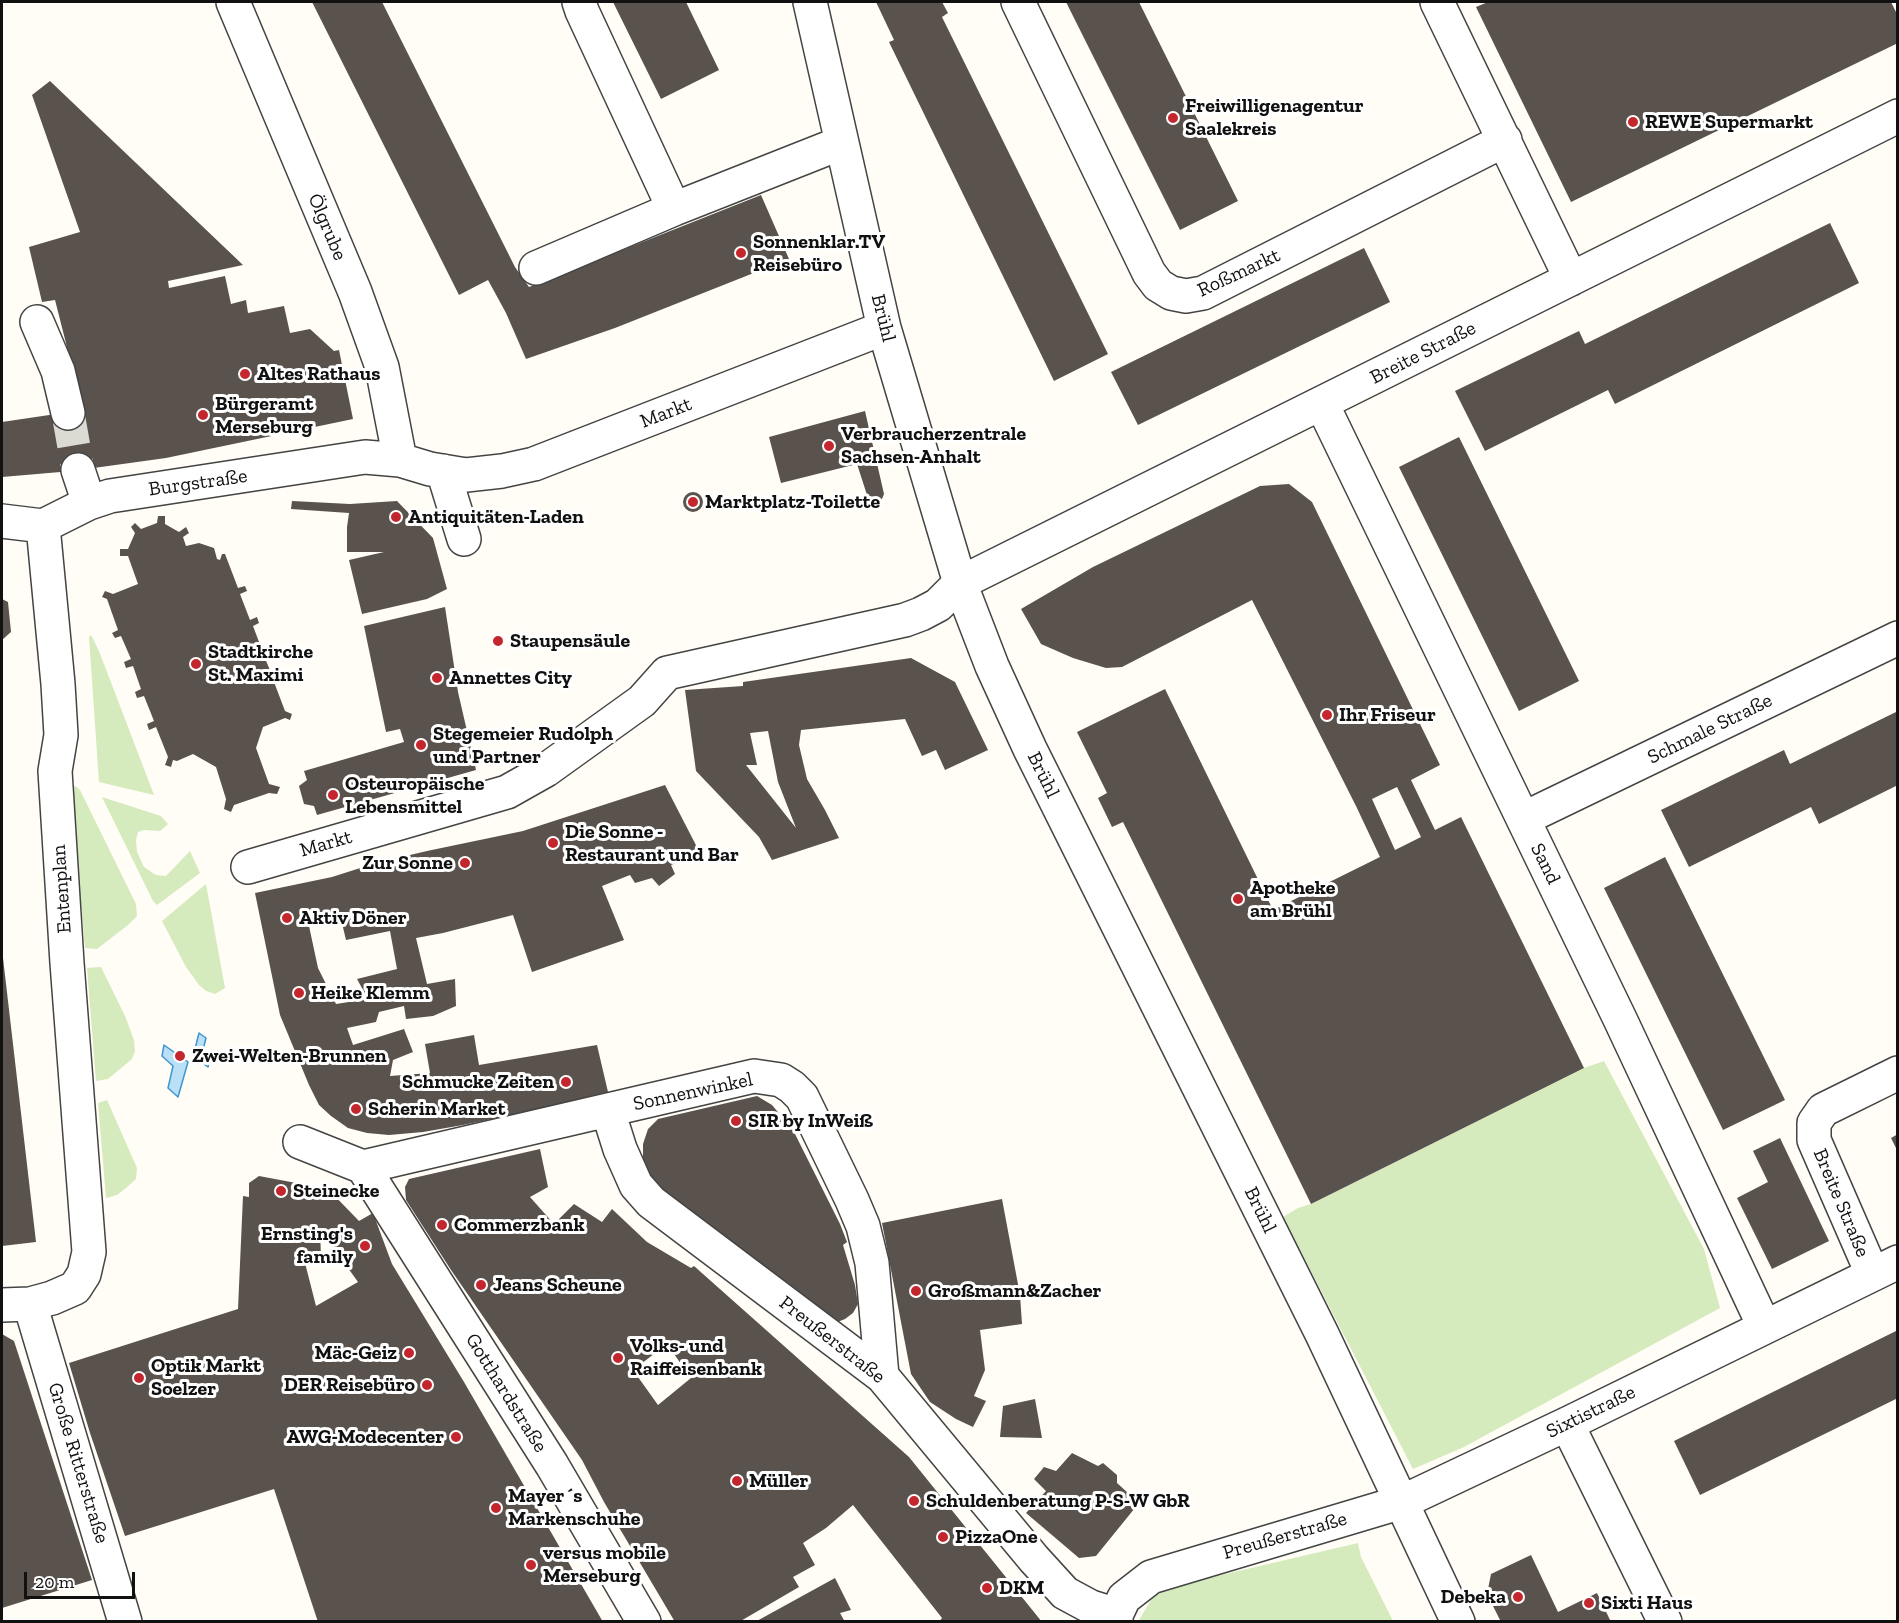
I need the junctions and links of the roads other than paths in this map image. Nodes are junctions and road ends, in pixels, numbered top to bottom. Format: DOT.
graph roads {
  1 [pos="234,2"];
  2 [pos="579,2"];
  3 [pos="810,2"];
  4 [pos="1018,2"];
  5 [pos="1437,2"];
  6 [pos="1893,128"];
  7 [pos="1505,140"];
  8 [pos="842,143"];
  9 [pos="674,209"];
  10 [pos="536,268"];
  11 [pos="1571,279"];
  12 [pos="37,322"];
  13 [pos="884,328"];
  14 [pos="1322,404"];
  15 [pos="68,413"];
  16 [pos="400,460"];
  17 [pos="78,470"];
  18 [pos="443,471"];
  19 [pos="89,503"];
  20 [pos="2,521"];
  21 [pos="43,526"];
  22 [pos="464,539"];
  23 [pos="960,583"];
  24 [pos="1898,638"];
  25 [pos="1523,819"];
  26 [pos="248,867"];
  27 [pos="1898,1073"];
  28 [pos="608,1111"];
  29 [pos="300,1142"];
  30 [pos="363,1167"];
  31 [pos="1885,1268"];
  32 [pos="16,1305"];
  33 [pos="1764,1326"];
  34 [pos="882,1376"];
  35 [pos="1567,1424"];
  36 [pos="1402,1502"];
  37 [pos="1116,1618"];
  38 [pos="125,1622"];
  39 [pos="644,1622"];
  40 [pos="1458,1622"];
  41 [pos="1665,1622"];
  1 -- 16 [label="street, Ölgrube"];
  2 -- 9 [label="street"];
  3 -- 8 [label="street, Brühl"];
  4 -- 7 [label="street, Roßmarkt"];
  5 -- 7 [label="street"];
  6 -- 11 [label="street, Breite Straße"];
  7 -- 11 [label="street"];
  8 -- 9 [label="street"];
  8 -- 13 [label="street, Brühl"];
  9 -- 10 [label="street"];
  11 -- 14 [label="street, Breite Straße"];
  12 -- 15 [label="street"];
  13 -- 18 [label="street, Markt"];
  13 -- 23 [label="street, Brühl"];
  14 -- 23 [label="street, Breite Straße"];
  14 -- 25 [label="street, Sand"];
  16 -- 18 [label="street, Markt"];
  16 -- 19 [label="street, Burgstraße"];
  17 -- 19 [label="street"];
  18 -- 22 [label="street"];
  19 -- 21 [label="street, Burgstraße"];
  20 -- 21 [label="street"];
  21 -- 32 [label="street, Entenplan"];
  23 -- 26 [label="street, Markt"];
  23 -- 36 [label="street, Brühl"];
  24 -- 25 [label="street, Schmale Straße"];
  25 -- 33 [label="street, Sand"];
  27 -- 31 [label="street, Breite Straße"];
  28 -- 30 [label="street, Sonnenwinkel"];
  28 -- 34 [label="street, Preußerstraße"];
  28 -- 34 [label="street, Sonnenwinkel"];
  29 -- 30 [label="street"];
  30 -- 39 [label="street, Gotthardstraße"];
  31 -- 33 [label="street, Sixtistraße"];
  32 -- 38 [label="street, Große Ritterstraße"];
  33 -- 35 [label="street, Sixtistraße"];
  34 -- 37 [label="street, Preußerstraße"];
  35 -- 36 [label="street, Sixtistraße"];
  35 -- 41 [label="street"];
  36 -- 37 [label="street, Preußerstraße"];
  36 -- 40 [label="street"];
}
